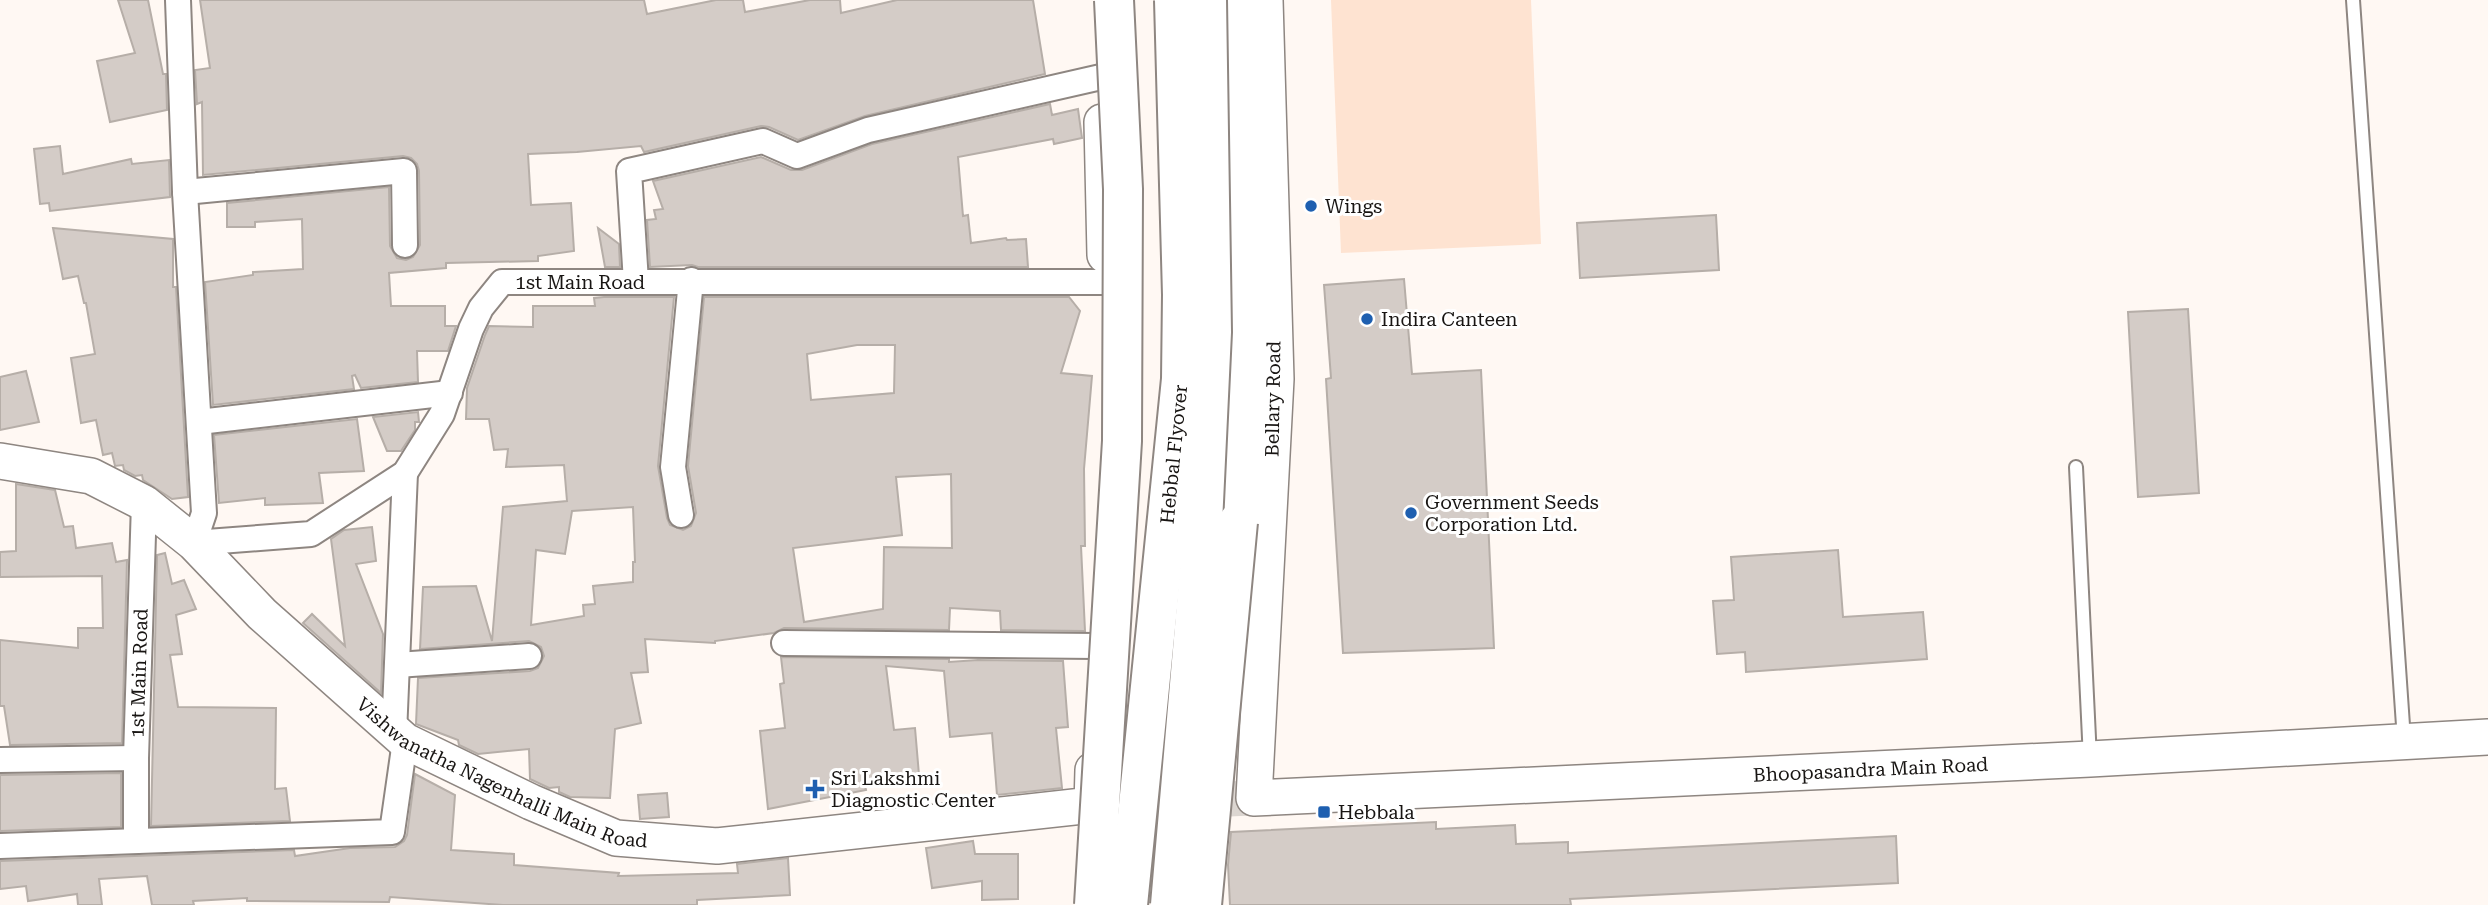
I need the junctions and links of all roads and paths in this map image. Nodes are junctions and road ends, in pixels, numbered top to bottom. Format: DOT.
graph roads {
  1 [pos="178,0"];
  2 [pos="1097,0"];
  3 [pos="1114,0"];
  4 [pos="1174,0"];
  5 [pos="1207,0"];
  6 [pos="1242,0"];
  7 [pos="1265,0"];
  8 [pos="2353,0"];
  9 [pos="1101,77"];
  10 [pos="185,192"];
  11 [pos="405,245"];
  12 [pos="691,280"];
  13 [pos="636,282"];
  14 [pos="1105,282"];
  15 [pos="450,393"];
  16 [pos="199,422"];
  17 [pos="0,461"];
  18 [pos="2076,467"];
  19 [pos="404,473"];
  20 [pos="144,503"];
  21 [pos="681,515"];
  22 [pos="194,543"];
  23 [pos="784,643"];
  24 [pos="1097,646"];
  25 [pos="530,656"];
  26 [pos="397,665"];
  27 [pos="2488,737"];
  28 [pos="400,738"];
  29 [pos="2404,741"];
  30 [pos="136,758"];
  31 [pos="2090,759"];
  32 [pos="0,760"];
  33 [pos="1254,798"];
  34 [pos="136,841"];
  35 [pos="0,846"];
  36 [pos="1094,905"];
  37 [pos="1128,905"];
  38 [pos="1170,905"];
  39 [pos="1202,905"];
  1 -- 10 [label="street"];
  2 -- 9 [label="street"];
  3 -- 36 [label="highway, bridge"];
  4 -- 37 [label="highway, Hebbal Flyover, bridge"];
  5 -- 38 [label="highway, Hebbal Flyover, bridge"];
  6 -- 39 [label="highway, bridge"];
  7 -- 33 [label="street, Bellary Road"];
  8 -- 29 [label="lane"];
  9 -- 13 [label="street"];
  9 -- 14 [label="street"];
  10 -- 11 [label="street"];
  10 -- 16 [label="street"];
  12 -- 13 [label="street, 1st Main Road"];
  12 -- 14 [label="street, 1st Main Road"];
  12 -- 21 [label="street"];
  13 -- 15 [label="street, 1st Main Road"];
  14 -- 24 [label="street"];
  15 -- 16 [label="street"];
  15 -- 19 [label="street, 1st Main Road"];
  16 -- 22 [label="street"];
  17 -- 20 [label="street, Vishwanatha Nagenhalli Main Road"];
  18 -- 31 [label="lane"];
  19 -- 22 [label="street, 1st Main Road"];
  19 -- 26 [label="street"];
  20 -- 22 [label="street, Vishwanatha Nagenhalli Main Road"];
  20 -- 30 [label="street, 1st Main Road"];
  22 -- 28 [label="street, Vishwanatha Nagenhalli Main Road"];
  23 -- 24 [label="street"];
  24 -- 28 [label="street, Vishwanatha Nagenhalli Main Road"];
  25 -- 26 [label="street"];
  26 -- 28 [label="street"];
  27 -- 29 [label="street, Bhoopasandra Main Road"];
  28 -- 34 [label="street"];
  29 -- 31 [label="street, Bhoopasandra Main Road"];
  30 -- 32 [label="street"];
  30 -- 34 [label="street, 1st Main Road"];
  31 -- 33 [label="street, Bhoopasandra Main Road"];
  34 -- 35 [label="street"];
}
